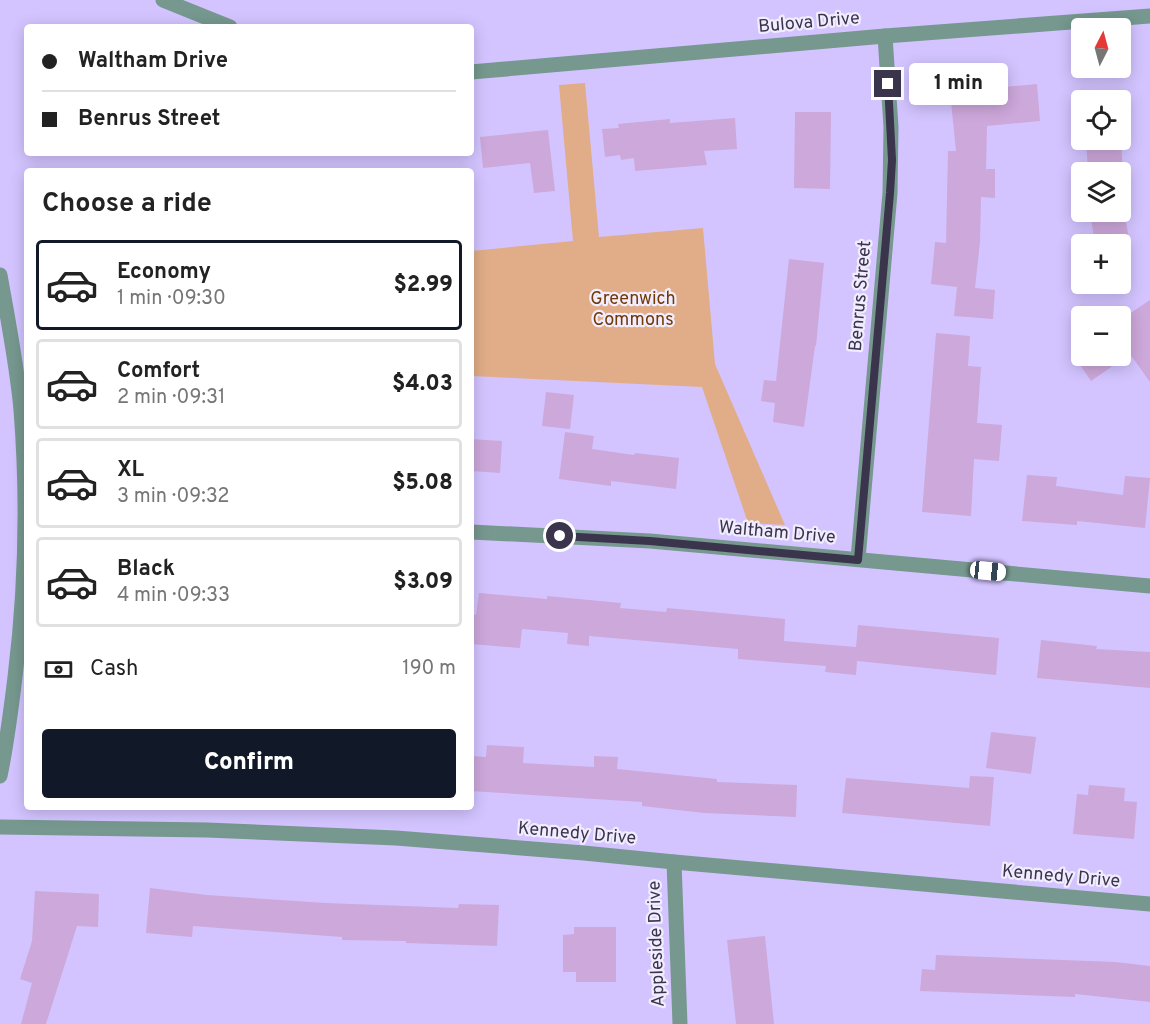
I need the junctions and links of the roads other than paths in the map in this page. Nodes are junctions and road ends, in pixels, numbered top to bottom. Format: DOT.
graph roads {
  1 [pos="163,0"];
  2 [pos="1150,16"];
  3 [pos="223,24"];
  4 [pos="885,36"];
  5 [pos="474,72"];
  6 [pos="0,275"];
  7 [pos="24,479"];
  8 [pos="474,532"];
  9 [pos="858,560"];
  10 [pos="24,572"];
  11 [pos="1150,586"];
  12 [pos="0,776"];
  13 [pos="0,827"];
  14 [pos="674,862"];
  15 [pos="1150,904"];
  16 [pos="680,1024"];
  1 -- 3 [label="street"];
  2 -- 4 [label="street, Bulova Drive"];
  4 -- 5 [label="street, Bulova Drive"];
  4 -- 9 [label="street, Benrus Street"];
  6 -- 7 [label="street"];
  8 -- 9 [label="street, Waltham Drive"];
  9 -- 11 [label="street, Waltham Drive"];
  10 -- 12 [label="street"];
  13 -- 14 [label="street, Kennedy Drive"];
  14 -- 15 [label="street, Kennedy Drive"];
  14 -- 16 [label="street, Appleside Drive"];
}
